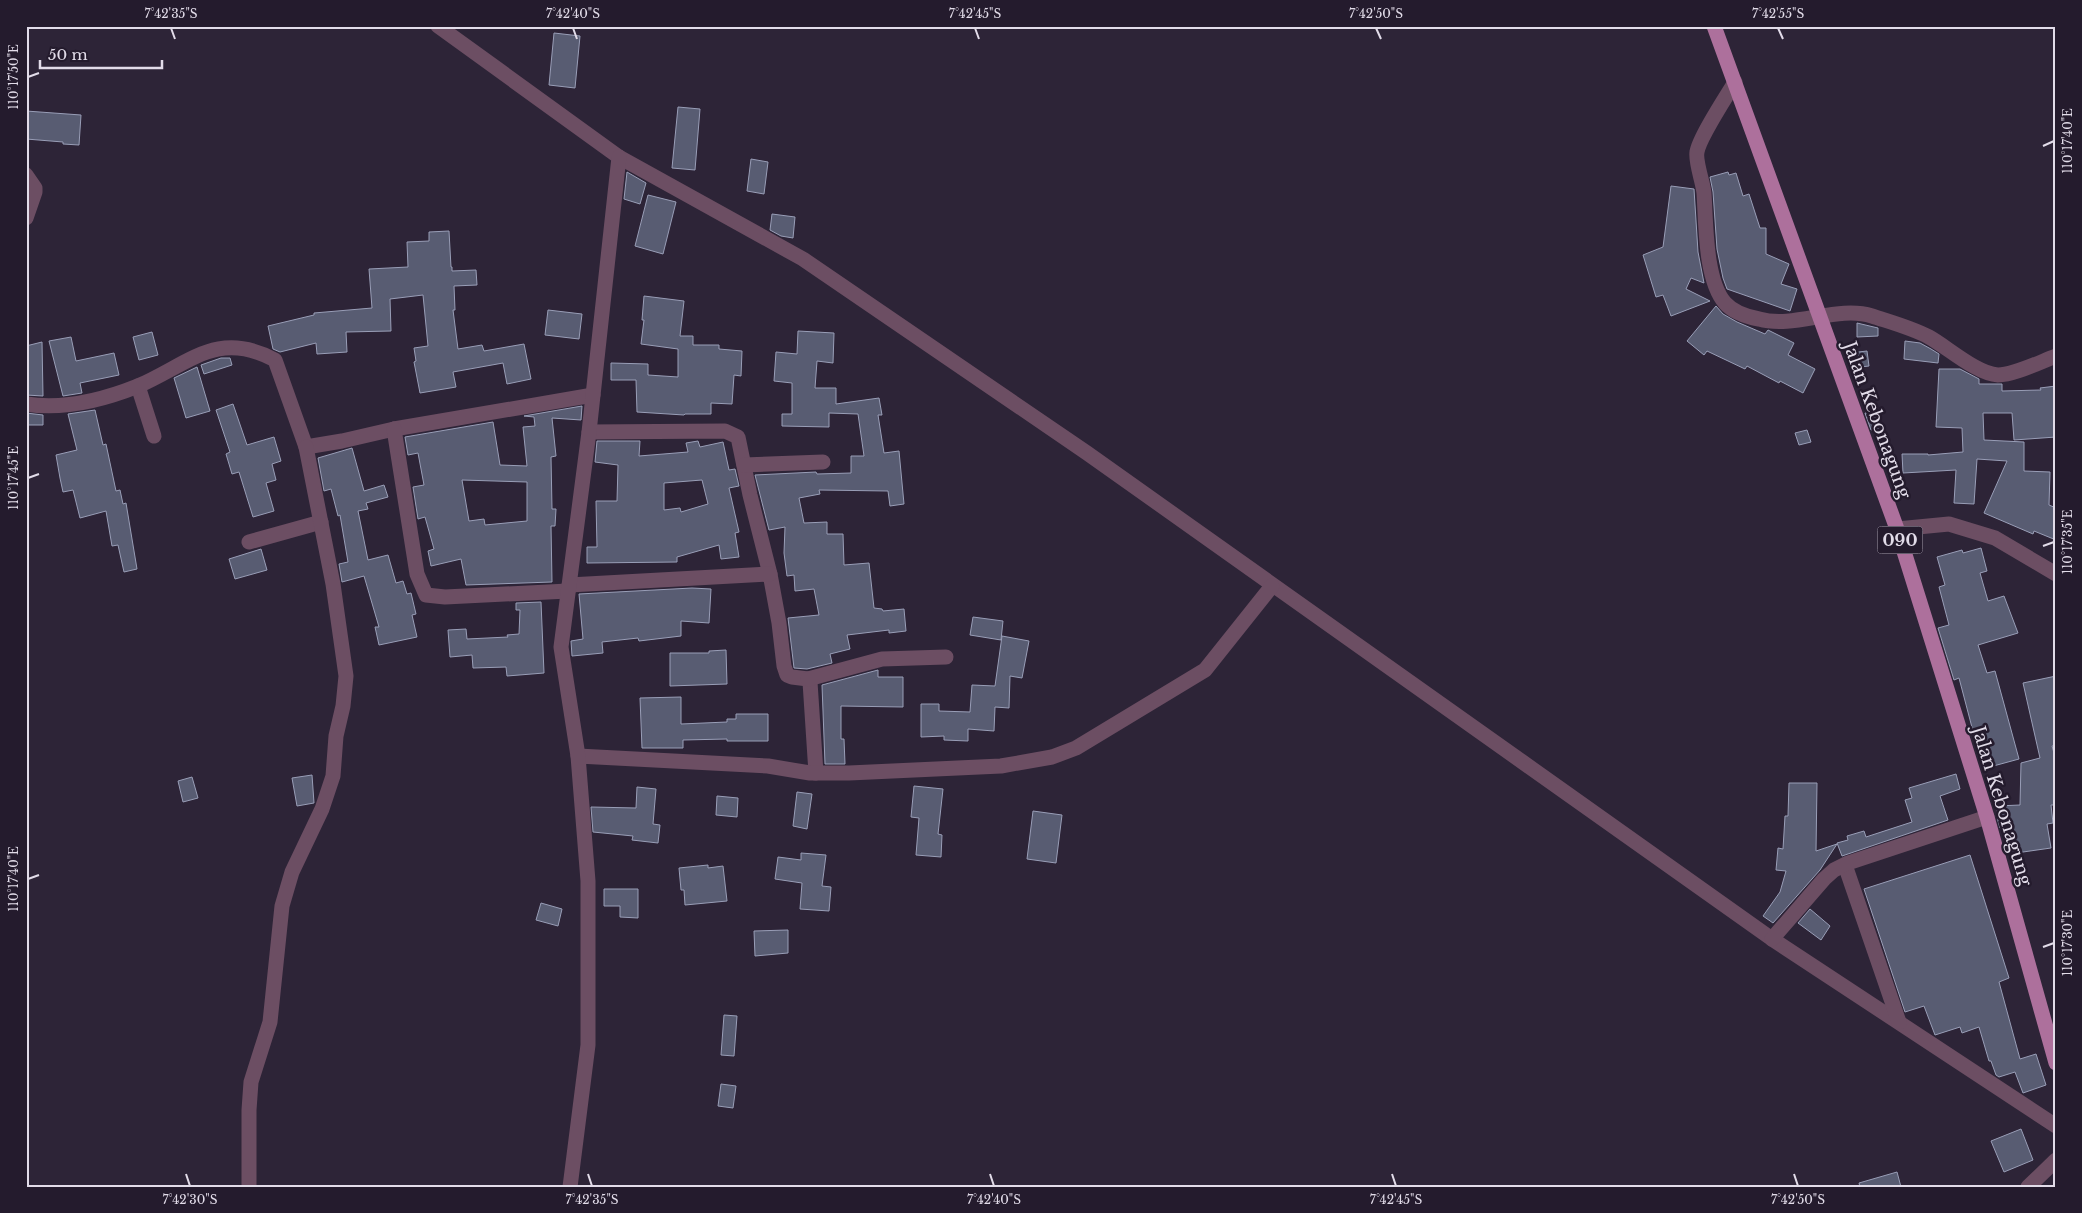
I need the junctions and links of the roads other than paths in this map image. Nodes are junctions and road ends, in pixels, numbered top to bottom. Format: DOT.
graph roads {
  1 [pos="438,26"];
  2 [pos="1714,26"];
  3 [pos="1735,82"];
  4 [pos="619,157"];
  5 [pos="26,176"];
  6 [pos="26,218"];
  7 [pos="1819,316"];
  8 [pos="2056,356"];
  9 [pos="138,386"];
  10 [pos="592,395"];
  11 [pos="26,404"];
  12 [pos="394,429"];
  13 [pos="589,432"];
  14 [pos="154,436"];
  15 [pos="306,447"];
  16 [pos="823,462"];
  17 [pos="744,465"];
  18 [pos="321,522"];
  19 [pos="1897,529"];
  20 [pos="249,542"];
  21 [pos="770,574"];
  22 [pos="2056,574"];
  23 [pos="1272,586"];
  24 [pos="569,588"];
  25 [pos="946,657"];
  26 [pos="808,679"];
  27 [pos="578,756"];
  28 [pos="816,773"];
  29 [pos="1987,817"];
  30 [pos="1845,865"];
  31 [pos="1772,939"];
  32 [pos="1899,1022"];
  33 [pos="2056,1063"];
  34 [pos="2056,1126"];
  35 [pos="2056,1160"];
  36 [pos="249,1187"];
  37 [pos="570,1187"];
  38 [pos="2028,1187"];
  1 -- 4 [label="street"];
  2 -- 3 [label="main road, Jalan Kebonagung / 090"];
  3 -- 7 [label="main road, Jalan Kebonagung / 090"];
  3 -- 7 [label="street"];
  4 -- 10 [label="street"];
  4 -- 23 [label="street"];
  5 -- 6 [label="street"];
  7 -- 8 [label="street"];
  7 -- 19 [label="main road, Jalan Kebonagung / 090"];
  9 -- 11 [label="street"];
  9 -- 14 [label="street"];
  9 -- 15 [label="street"];
  10 -- 12 [label="street"];
  10 -- 13 [label="street"];
  12 -- 15 [label="street"];
  12 -- 24 [label="street"];
  13 -- 17 [label="street"];
  13 -- 24 [label="street"];
  15 -- 18 [label="street"];
  16 -- 17 [label="street"];
  17 -- 21 [label="street"];
  18 -- 20 [label="street"];
  18 -- 36 [label="street"];
  19 -- 22 [label="street"];
  19 -- 29 [label="main road, Jalan Kebonagung / 090"];
  21 -- 24 [label="street"];
  21 -- 26 [label="street"];
  23 -- 28 [label="street"];
  23 -- 31 [label="street"];
  24 -- 27 [label="street"];
  25 -- 26 [label="street"];
  26 -- 28 [label="street"];
  27 -- 28 [label="street"];
  27 -- 37 [label="street"];
  29 -- 30 [label="street"];
  29 -- 33 [label="main road, Jalan Kebonagung / 090"];
  30 -- 31 [label="street"];
  30 -- 32 [label="street"];
  31 -- 32 [label="street"];
  32 -- 34 [label="street"];
  35 -- 38 [label="street"];
}
